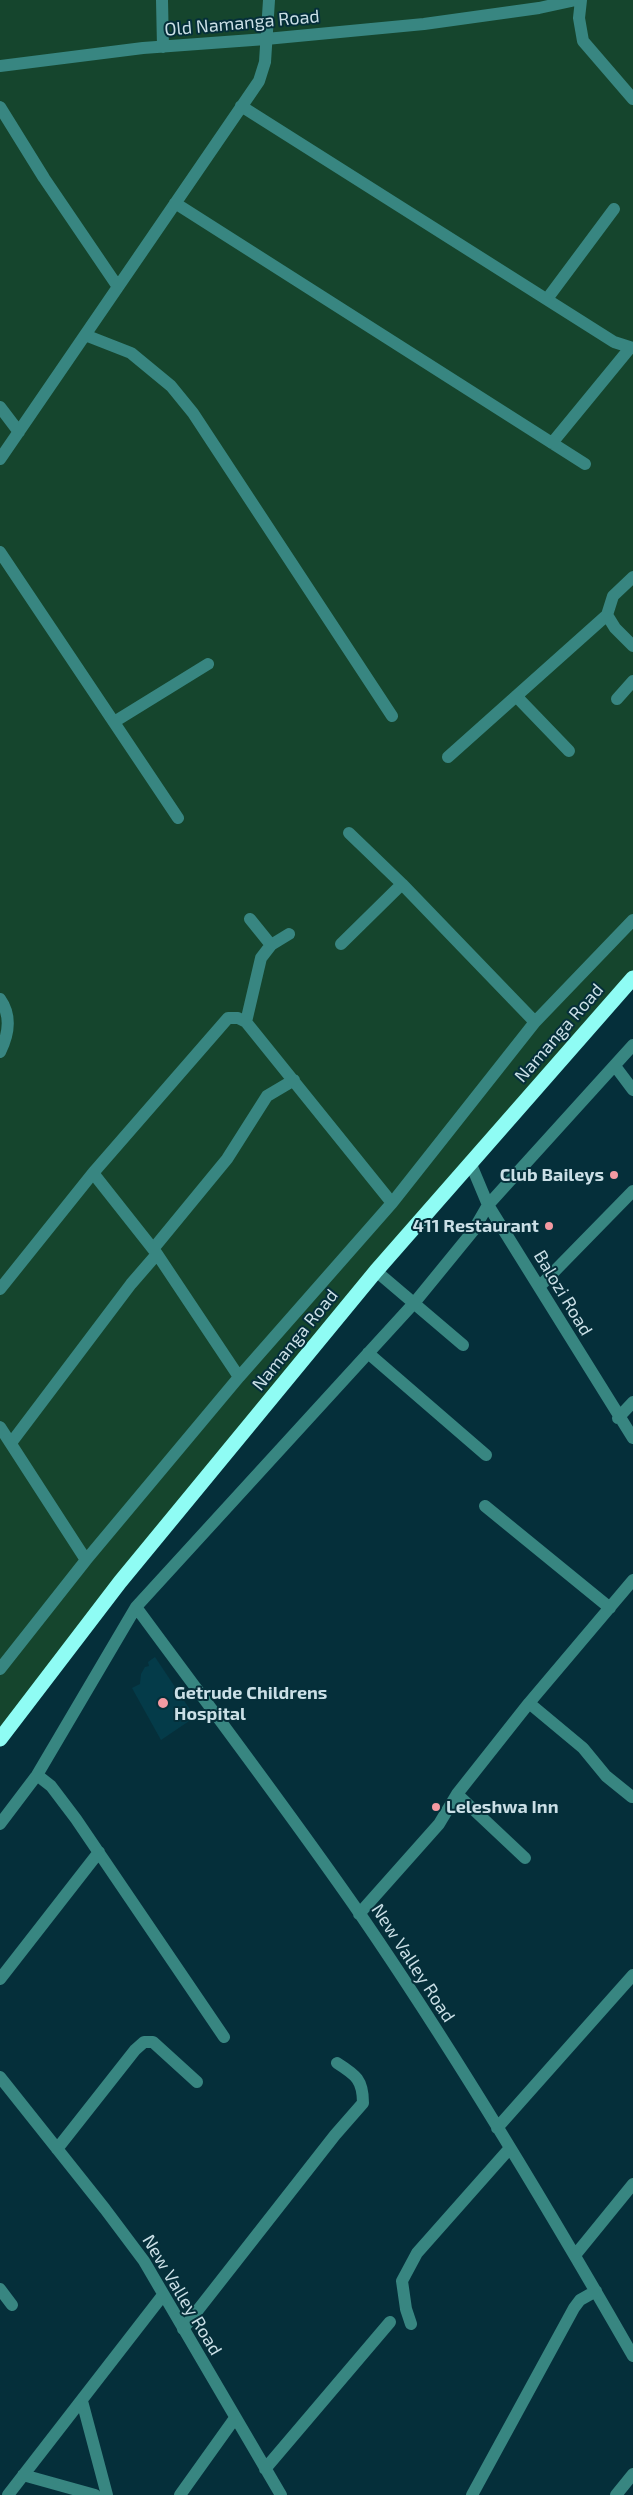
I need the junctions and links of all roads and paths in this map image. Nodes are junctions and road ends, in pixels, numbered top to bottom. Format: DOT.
graph roads {
  1 [pos="162,0"];
  2 [pos="269,0"];
  3 [pos="576,0"];
  4 [pos="582,0"];
  5 [pos="266,39"];
  6 [pos="163,46"];
  7 [pos="0,66"];
  8 [pos="633,99"];
  9 [pos="241,106"];
  10 [pos="0,107"];
  11 [pos="175,203"];
  12 [pos="614,209"];
  13 [pos="118,287"];
  14 [pos="547,299"];
  15 [pos="84,335"];
  16 [pos="631,348"];
  17 [pos="0,406"];
  18 [pos="19,432"];
  19 [pos="552,443"];
  20 [pos="0,459"];
  21 [pos="585,464"];
  22 [pos="0,552"];
  23 [pos="633,577"];
  24 [pos="607,614"];
  25 [pos="633,646"];
  26 [pos="208,664"];
  27 [pos="633,681"];
  28 [pos="516,696"];
  29 [pos="617,699"];
  30 [pos="392,716"];
  31 [pos="114,722"];
  32 [pos="569,751"];
  33 [pos="448,757"];
  34 [pos="178,818"];
  35 [pos="349,833"];
  36 [pos="402,884"];
  37 [pos="250,919"];
  38 [pos="633,920"];
  39 [pos="289,934"];
  40 [pos="341,944"];
  41 [pos="271,945"];
  42 [pos="633,978"];
  43 [pos="0,999"];
  44 [pos="246,1022"];
  45 [pos="535,1022"];
  46 [pos="633,1045"];
  47 [pos="0,1052"];
  48 [pos="615,1066"];
  49 [pos="294,1080"];
  50 [pos="633,1090"];
  51 [pos="470,1162"];
  52 [pos="94,1173"];
  53 [pos="633,1191"];
  54 [pos="392,1203"];
  55 [pos="488,1205"];
  56 [pos="155,1252"];
  57 [pos="376,1271"];
  58 [pos="540,1286"];
  59 [pos="0,1289"];
  60 [pos="415,1302"];
  61 [pos="463,1345"];
  62 [pos="368,1353"];
  63 [pos="239,1377"];
  64 [pos="633,1402"];
  65 [pos="618,1418"];
  66 [pos="0,1427"];
  67 [pos="633,1438"];
  68 [pos="10,1443"];
  69 [pos="486,1455"];
  70 [pos="486,1506"];
  71 [pos="86,1560"];
  72 [pos="633,1580"];
  73 [pos="136,1607"];
  74 [pos="610,1608"];
  75 [pos="0,1669"];
  76 [pos="529,1703"];
  77 [pos="0,1739"];
  78 [pos="37,1775"];
  79 [pos="456,1794"];
  80 [pos="632,1798"];
  81 [pos="0,1824"];
  82 [pos="99,1852"];
  83 [pos="525,1858"];
  84 [pos="359,1914"];
  85 [pos="633,1974"];
  86 [pos="0,1978"];
  87 [pos="224,2037"];
  88 [pos="337,2063"];
  89 [pos="0,2077"];
  90 [pos="197,2082"];
  91 [pos="498,2128"];
  92 [pos="510,2148"];
  93 [pos="57,2149"];
  94 [pos="633,2184"];
  95 [pos="576,2254"];
  96 [pos="596,2291"];
  97 [pos="1,2293"];
  98 [pos="163,2295"];
  99 [pos="12,2304"];
  100 [pos="390,2322"];
  101 [pos="411,2324"];
  102 [pos="183,2329"];
  103 [pos="633,2356"];
  104 [pos="82,2401"];
  105 [pos="235,2418"];
  106 [pos="265,2469"];
  107 [pos="633,2474"];
  108 [pos="23,2475"];
  109 [pos="8,2495"];
  110 [pos="95,2495"];
  111 [pos="108,2495"];
  112 [pos="180,2495"];
  113 [pos="281,2495"];
  114 [pos="472,2495"];
  115 [pos="616,2495"];
  1 -- 6 [label="street"];
  2 -- 5 [label="street"];
  3 -- 5 [label="street, Old Namanga Road"];
  4 -- 8 [label="street"];
  5 -- 6 [label="street, Old Namanga Road"];
  5 -- 9 [label="street"];
  6 -- 7 [label="street, Old Namanga Road"];
  9 -- 11 [label="street"];
  9 -- 14 [label="street"];
  10 -- 13 [label="street"];
  11 -- 13 [label="street"];
  11 -- 19 [label="street"];
  12 -- 14 [label="street"];
  13 -- 15 [label="street"];
  14 -- 16 [label="street"];
  15 -- 18 [label="street"];
  15 -- 30 [label="street"];
  16 -- 19 [label="street"];
  17 -- 18 [label="street"];
  18 -- 20 [label="street"];
  19 -- 21 [label="street"];
  22 -- 31 [label="street"];
  23 -- 24 [label="street"];
  24 -- 25 [label="street"];
  24 -- 28 [label="street"];
  26 -- 31 [label="street"];
  27 -- 29 [label="street"];
  28 -- 32 [label="street"];
  28 -- 33 [label="street"];
  31 -- 34 [label="street"];
  35 -- 36 [label="street"];
  36 -- 40 [label="street"];
  36 -- 45 [label="street"];
  37 -- 41 [label="street"];
  38 -- 45 [label="street"];
  39 -- 41 [label="street"];
  41 -- 44 [label="street"];
  42 -- 51 [label="highway, Namanga Road"];
  43 -- 47 [label="street"];
  44 -- 49 [label="street"];
  44 -- 52 [label="street"];
  45 -- 54 [label="street"];
  46 -- 48 [label="street"];
  48 -- 50 [label="street"];
  48 -- 55 [label="street"];
  49 -- 54 [label="street"];
  49 -- 56 [label="street"];
  51 -- 55 [label="street, Balozi Road"];
  51 -- 57 [label="highway, Namanga Road"];
  52 -- 56 [label="street"];
  52 -- 59 [label="street"];
  53 -- 58 [label="street"];
  54 -- 63 [label="street"];
  55 -- 58 [label="street, Balozi Road"];
  55 -- 60 [label="street"];
  56 -- 63 [label="street"];
  56 -- 68 [label="street"];
  57 -- 60 [label="street"];
  57 -- 77 [label="highway, Namanga Road"];
  58 -- 65 [label="street, Balozi Road"];
  60 -- 61 [label="street"];
  60 -- 62 [label="street"];
  62 -- 69 [label="street"];
  62 -- 73 [label="street"];
  63 -- 71 [label="street"];
  64 -- 65 [label="street"];
  65 -- 67 [label="street, Balozi Road"];
  66 -- 68 [label="street"];
  68 -- 71 [label="street"];
  70 -- 74 [label="street"];
  71 -- 75 [label="street"];
  72 -- 74 [label="street"];
  73 -- 78 [label="street"];
  73 -- 84 [label="street, New Valley Road"];
  74 -- 76 [label="street"];
  76 -- 79 [label="street"];
  76 -- 80 [label="street"];
  78 -- 81 [label="street"];
  78 -- 82 [label="street"];
  79 -- 83 [label="street"];
  79 -- 84 [label="street"];
  82 -- 86 [label="street"];
  82 -- 87 [label="street"];
  84 -- 91 [label="street, New Valley Road"];
  85 -- 91 [label="street"];
  88 -- 102 [label="street"];
  89 -- 93 [label="street, New Valley Road"];
  90 -- 93 [label="street"];
  91 -- 92 [label="street, New Valley Road"];
  92 -- 95 [label="street, New Valley Road"];
  92 -- 101 [label="street"];
  93 -- 98 [label="street, New Valley Road"];
  94 -- 95 [label="street"];
  95 -- 96 [label="street, New Valley Road"];
  96 -- 103 [label="street, New Valley Road"];
  96 -- 114 [label="street"];
  97 -- 99 [label="street"];
  98 -- 102 [label="street, New Valley Road"];
  98 -- 104 [label="street"];
  100 -- 106 [label="street"];
  102 -- 105 [label="street, New Valley Road"];
  104 -- 108 [label="street"];
  104 -- 111 [label="street"];
  105 -- 106 [label="street, New Valley Road"];
  105 -- 112 [label="street"];
  106 -- 113 [label="street, New Valley Road"];
  107 -- 115 [label="street"];
  108 -- 109 [label="street"];
  108 -- 110 [label="street"];
}
